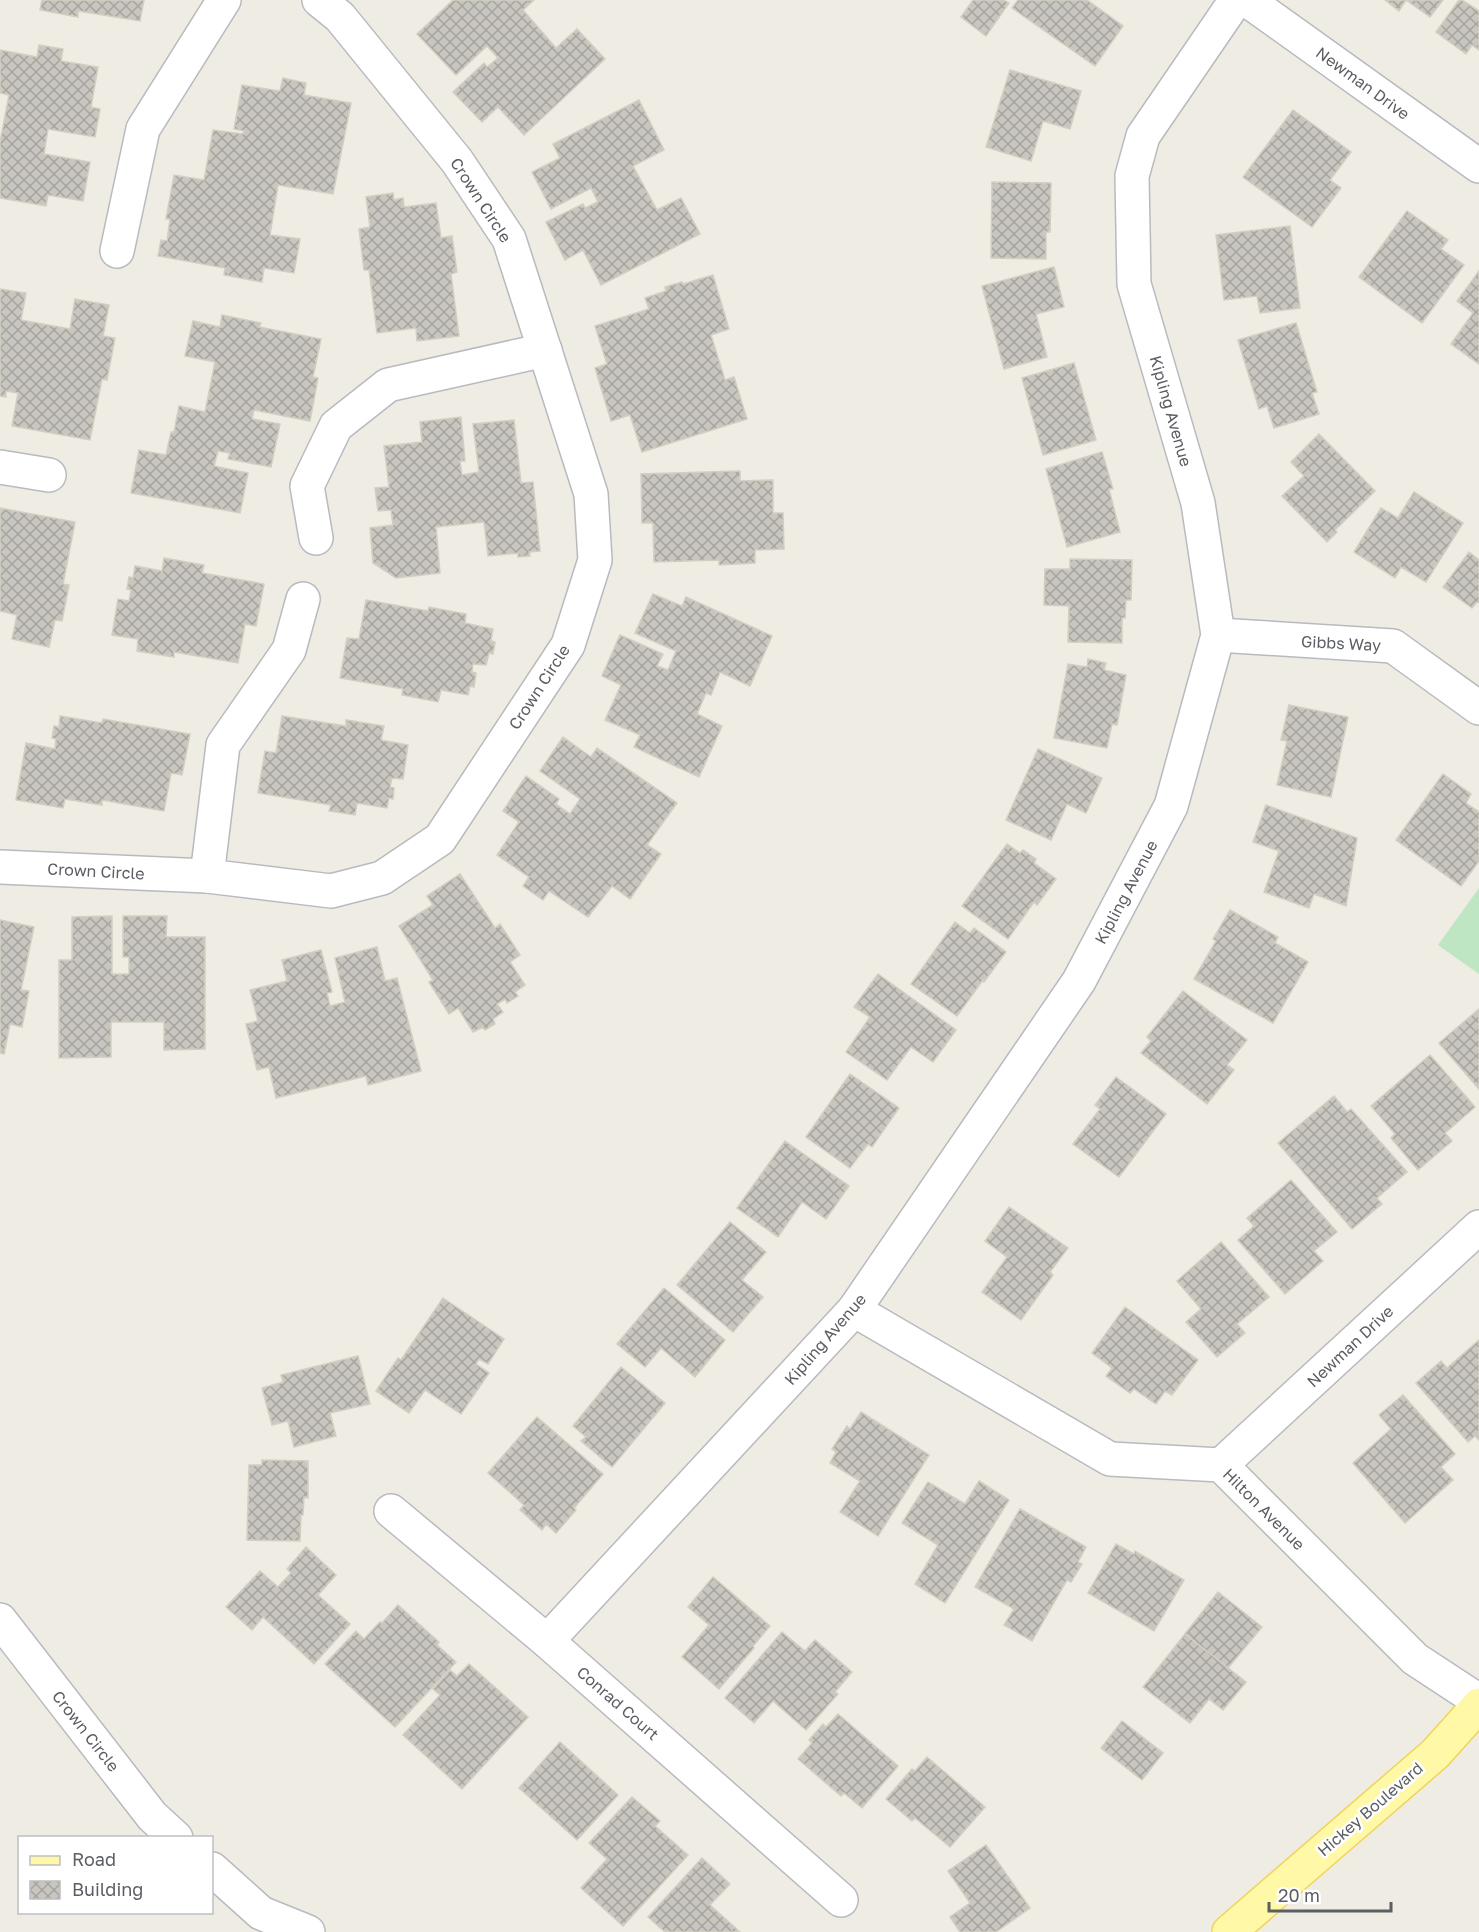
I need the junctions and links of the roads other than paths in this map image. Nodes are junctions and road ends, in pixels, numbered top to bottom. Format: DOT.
graph roads {
  1 [pos="224,0"];
  2 [pos="319,0"];
  3 [pos="1236,0"];
  4 [pos="1248,0"];
  5 [pos="1479,166"];
  6 [pos="117,250"];
  7 [pos="544,350"];
  8 [pos="0,467"];
  9 [pos="49,475"];
  10 [pos="316,538"];
  11 [pos="303,599"];
  12 [pos="1218,635"];
  13 [pos="1479,708"];
  14 [pos="0,867"];
  15 [pos="207,876"];
  16 [pos="1479,1227"];
  17 [pos="854,1310"];
  18 [pos="1221,1465"];
  19 [pos="391,1511"];
  20 [pos="0,1620"];
  21 [pos="547,1641"];
  22 [pos="1479,1703"];
  23 [pos="174,1836"];
  24 [pos="213,1870"];
  25 [pos="841,1900"];
  26 [pos="308,1932"];
  27 [pos="1229,1932"];
  1 -- 6 [label="street"];
  2 -- 7 [label="street, Crown Circle"];
  3 -- 12 [label="street, Kipling Avenue"];
  4 -- 5 [label="street, Newman Drive"];
  7 -- 10 [label="street"];
  7 -- 15 [label="street, Crown Circle"];
  8 -- 9 [label="street"];
  11 -- 15 [label="street"];
  12 -- 13 [label="street, Gibbs Way"];
  12 -- 17 [label="street, Kipling Avenue"];
  14 -- 15 [label="street, Crown Circle"];
  16 -- 18 [label="street, Newman Drive"];
  17 -- 18 [label="street, Hilton Avenue"];
  17 -- 21 [label="street, Kipling Avenue"];
  18 -- 22 [label="street, Hilton Avenue"];
  19 -- 21 [label="street, Conrad Court"];
  20 -- 23 [label="street, Crown Circle"];
  21 -- 25 [label="street, Conrad Court"];
  22 -- 27 [label="main road, Hickey Boulevard"];
  24 -- 26 [label="street"];
}
